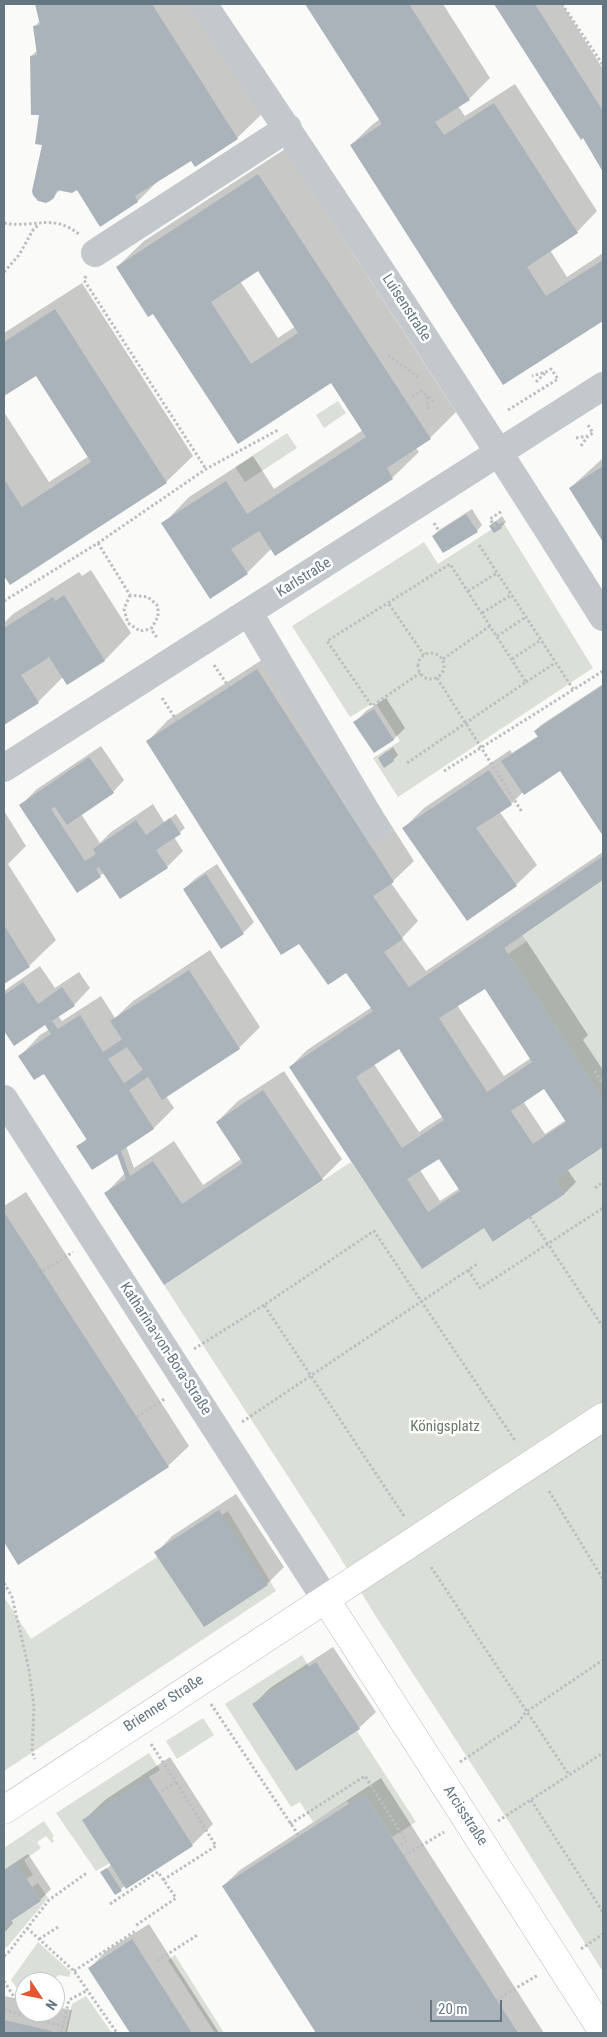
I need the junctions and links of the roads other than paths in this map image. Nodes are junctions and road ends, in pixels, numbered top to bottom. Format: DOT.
graph roads {
  1 [pos="203,4"];
  2 [pos="288,128"];
  3 [pos="95,253"];
  4 [pos="603,386"];
  5 [pos="499,452"];
  6 [pos="249,613"];
  7 [pos="603,617"];
  8 [pos="4,768"];
  9 [pos="376,828"];
  10 [pos="4,1099"];
  11 [pos="603,1417"];
  12 [pos="326,1600"];
  13 [pos="4,1810"];
  14 [pos="603,2032"];
  1 -- 2 [label="street, Luisenstraße"];
  2 -- 3 [label="street"];
  2 -- 5 [label="street, Luisenstraße"];
  4 -- 5 [label="street, Karlstraße"];
  5 -- 6 [label="street, Karlstraße"];
  5 -- 7 [label="street, Luisenstraße"];
  6 -- 8 [label="street, Karlstraße"];
  6 -- 9 [label="street"];
  10 -- 12 [label="street, Katharina-von-Bora-Straße"];
  11 -- 12 [label="main road"];
  12 -- 13 [label="main road, Brienner Straße"];
  12 -- 14 [label="main road, Arcisstraße"];
}
